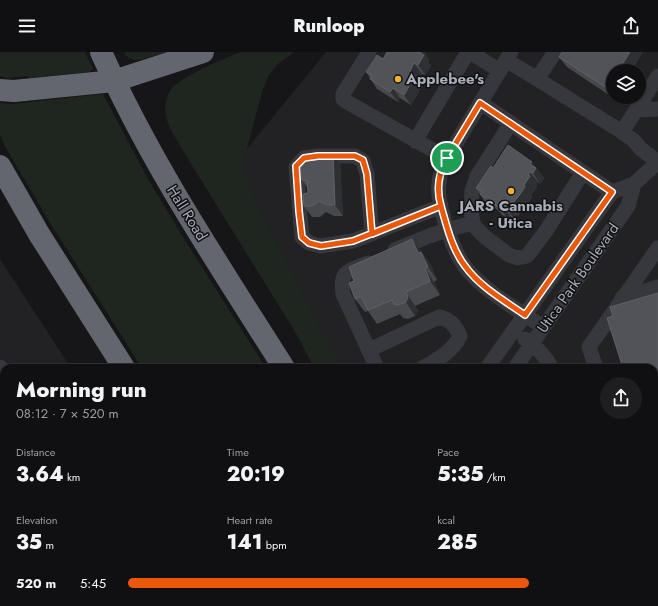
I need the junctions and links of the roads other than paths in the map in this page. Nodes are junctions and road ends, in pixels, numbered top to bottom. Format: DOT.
graph roads {
  1 [pos="101,52"];
  2 [pos="203,52"];
  3 [pos="369,52"];
  4 [pos="469,52"];
  5 [pos="555,52"];
  6 [pos="506,61"];
  7 [pos="658,76"];
  8 [pos="537,79"];
  9 [pos="114,81"];
  10 [pos="0,90"];
  11 [pos="480,103"];
  12 [pos="658,109"];
  13 [pos="636,110"];
  14 [pos="510,123"];
  15 [pos="622,132"];
  16 [pos="415,141"];
  17 [pos="447,158"];
  18 [pos="658,162"];
  19 [pos="0,166"];
  20 [pos="583,172"];
  21 [pos="634,184"];
  22 [pos="612,192"];
  23 [pos="441,206"];
  24 [pos="473,223"];
  25 [pos="447,229"];
  26 [pos="372,234"];
  27 [pos="658,248"];
  28 [pos="658,287"];
  29 [pos="622,298"];
  30 [pos="525,315"];
  31 [pos="543,327"];
  32 [pos="514,331"];
  33 [pos="532,343"];
  34 [pos="369,350"];
  35 [pos="121,364"];
  36 [pos="281,364"];
  37 [pos="375,364"];
  38 [pos="432,364"];
  39 [pos="490,364"];
  40 [pos="518,364"];
  41 [pos="549,364"];
  42 [pos="595,364"];
  1 -- 9 [label="highway, Hall Road"];
  2 -- 9 [label="highway"];
  3 -- 16 [label="street"];
  4 -- 6 [label="street"];
  4 -- 16 [label="street"];
  5 -- 8 [label="street"];
  6 -- 8 [label="street"];
  6 -- 11 [label="street"];
  7 -- 13 [label="street"];
  8 -- 15 [label="street"];
  9 -- 10 [label="highway"];
  9 -- 36 [label="highway, Hall Road"];
  11 -- 14 [label="street"];
  11 -- 17 [label="street"];
  12 -- 13 [label="street"];
  13 -- 15 [label="street"];
  14 -- 20 [label="street"];
  14 -- 24 [label="street"];
  15 -- 18 [label="street"];
  16 -- 17 [label="street"];
  17 -- 23 [label="street"];
  18 -- 21 [label="street"];
  19 -- 35 [label="highway"];
  20 -- 22 [label="street"];
  20 -- 24 [label="street"];
  21 -- 22 [label="street"];
  21 -- 31 [label="street, Utica Park Boulevard"];
  22 -- 30 [label="street, Utica Park Boulevard"];
  23 -- 25 [label="street"];
  23 -- 26 [label="street"];
  24 -- 25 [label="street"];
  25 -- 30 [label="street"];
  25 -- 34 [label="street"];
  26 -- 26 [label="street"];
  27 -- 29 [label="street"];
  28 -- 29 [label="street"];
  29 -- 42 [label="street"];
  30 -- 31 [label="street"];
  30 -- 32 [label="street, Utica Park Boulevard"];
  31 -- 33 [label="street, Utica Park Boulevard"];
  32 -- 33 [label="street"];
  32 -- 39 [label="street, Utica Park Boulevard"];
  33 -- 40 [label="street, Utica Park Boulevard"];
  33 -- 41 [label="street"];
  34 -- 37 [label="street"];
  34 -- 38 [label="street"];
}
